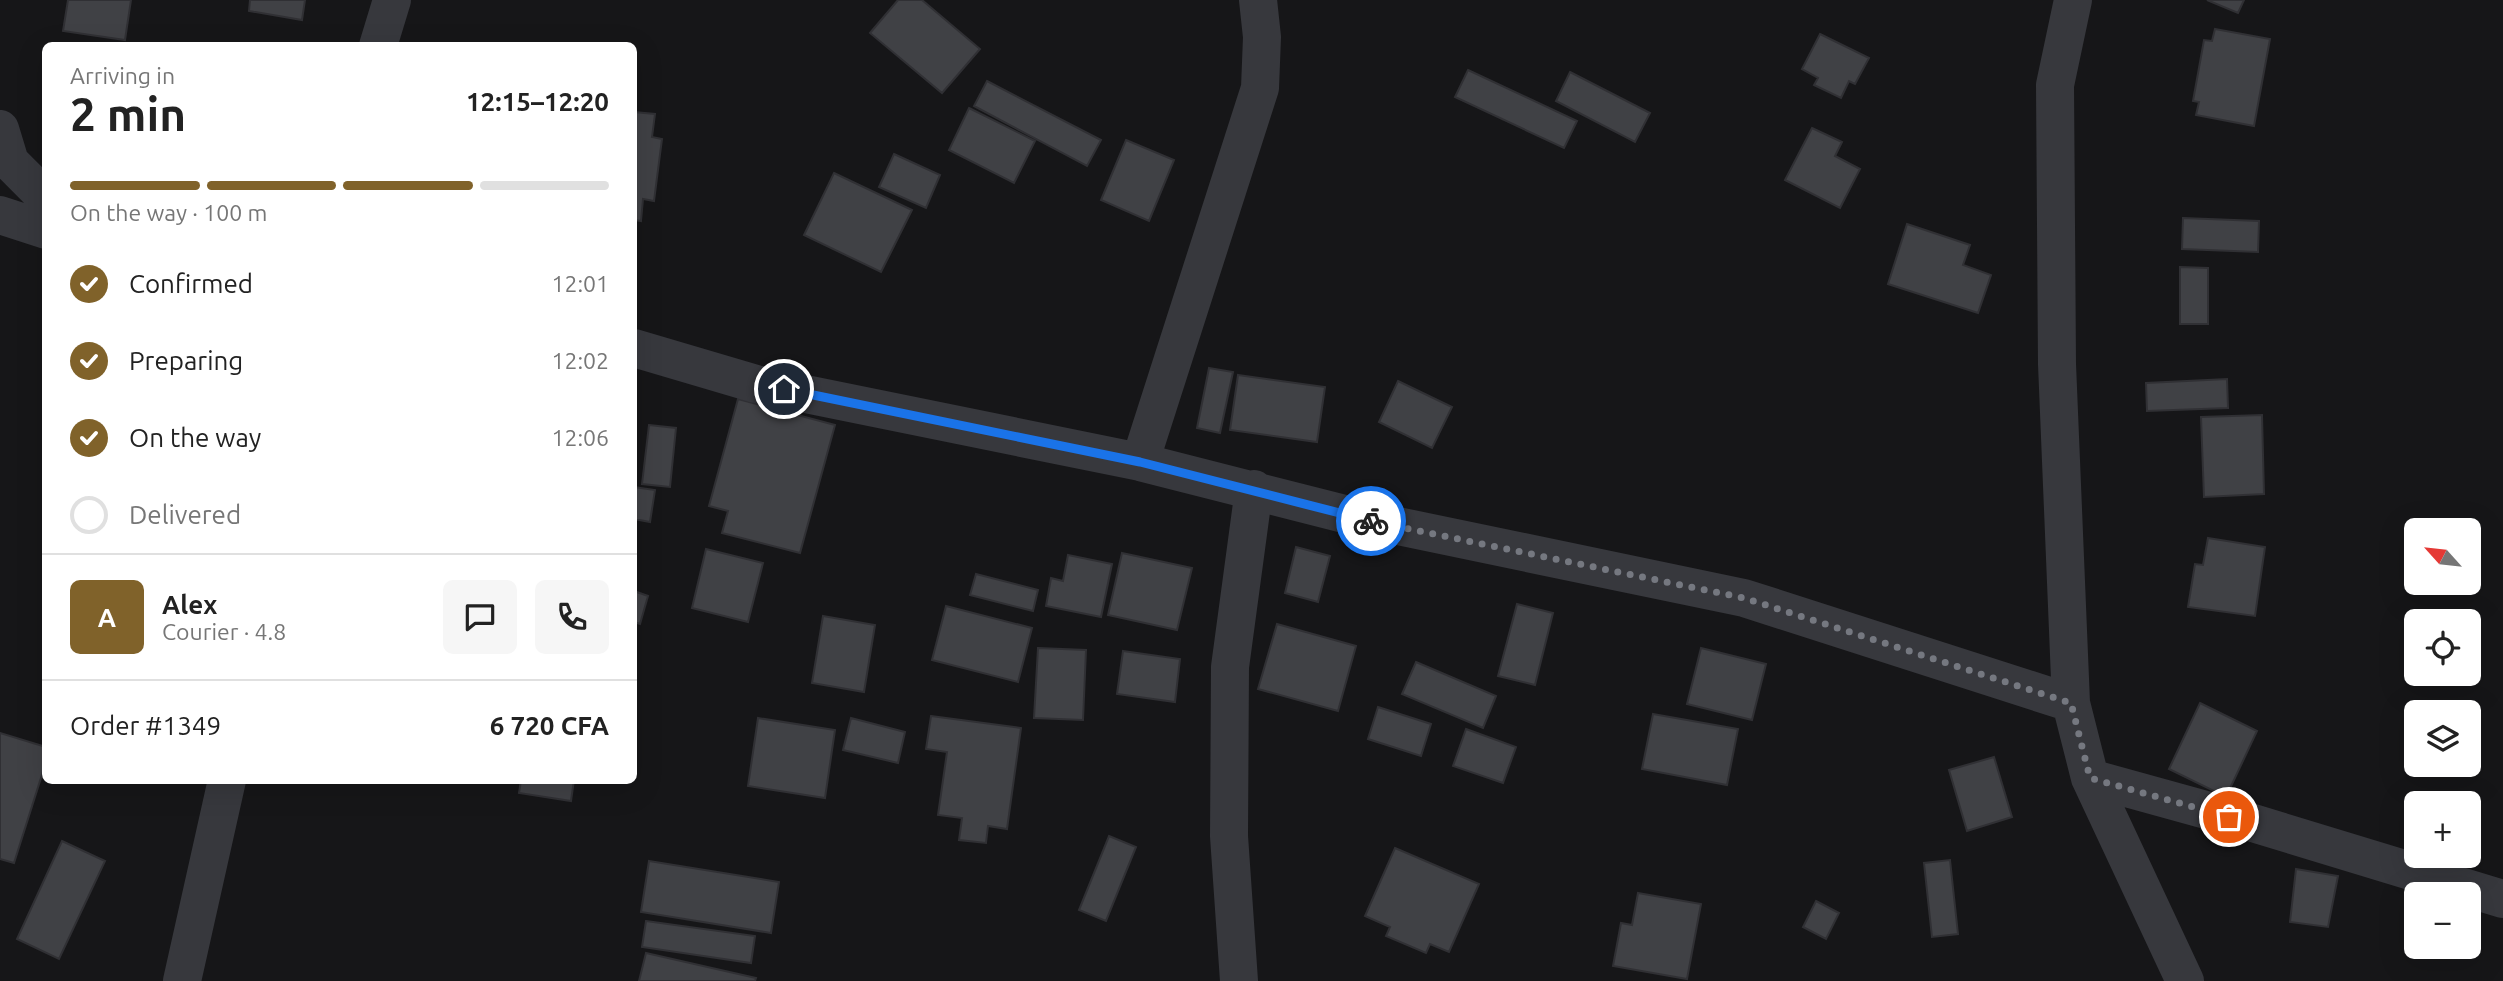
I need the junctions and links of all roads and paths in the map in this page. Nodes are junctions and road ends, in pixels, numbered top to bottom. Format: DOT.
graph roads {
  1 [pos="392,0"];
  2 [pos="1258,0"];
  3 [pos="2073,0"];
  4 [pos="379,42"];
  5 [pos="0,129"];
  6 [pos="42,194"];
  7 [pos="0,215"];
  8 [pos="42,229"];
  9 [pos="637,349"];
  10 [pos="1140,462"];
  11 [pos="1254,489"];
  12 [pos="2071,703"];
  13 [pos="2090,778"];
  14 [pos="226,784"];
  15 [pos="2503,900"];
  16 [pos="182,981"];
  17 [pos="1239,981"];
  18 [pos="2185,981"];
  1 -- 4 [label="street"];
  2 -- 10 [label="street"];
  3 -- 12 [label="street"];
  5 -- 6 [label="street"];
  7 -- 8 [label="street"];
  9 -- 10 [label="street"];
  10 -- 11 [label="street"];
  11 -- 12 [label="street"];
  11 -- 17 [label="street"];
  12 -- 13 [label="street"];
  13 -- 15 [label="street"];
  13 -- 18 [label="street"];
  14 -- 16 [label="street"];
}
